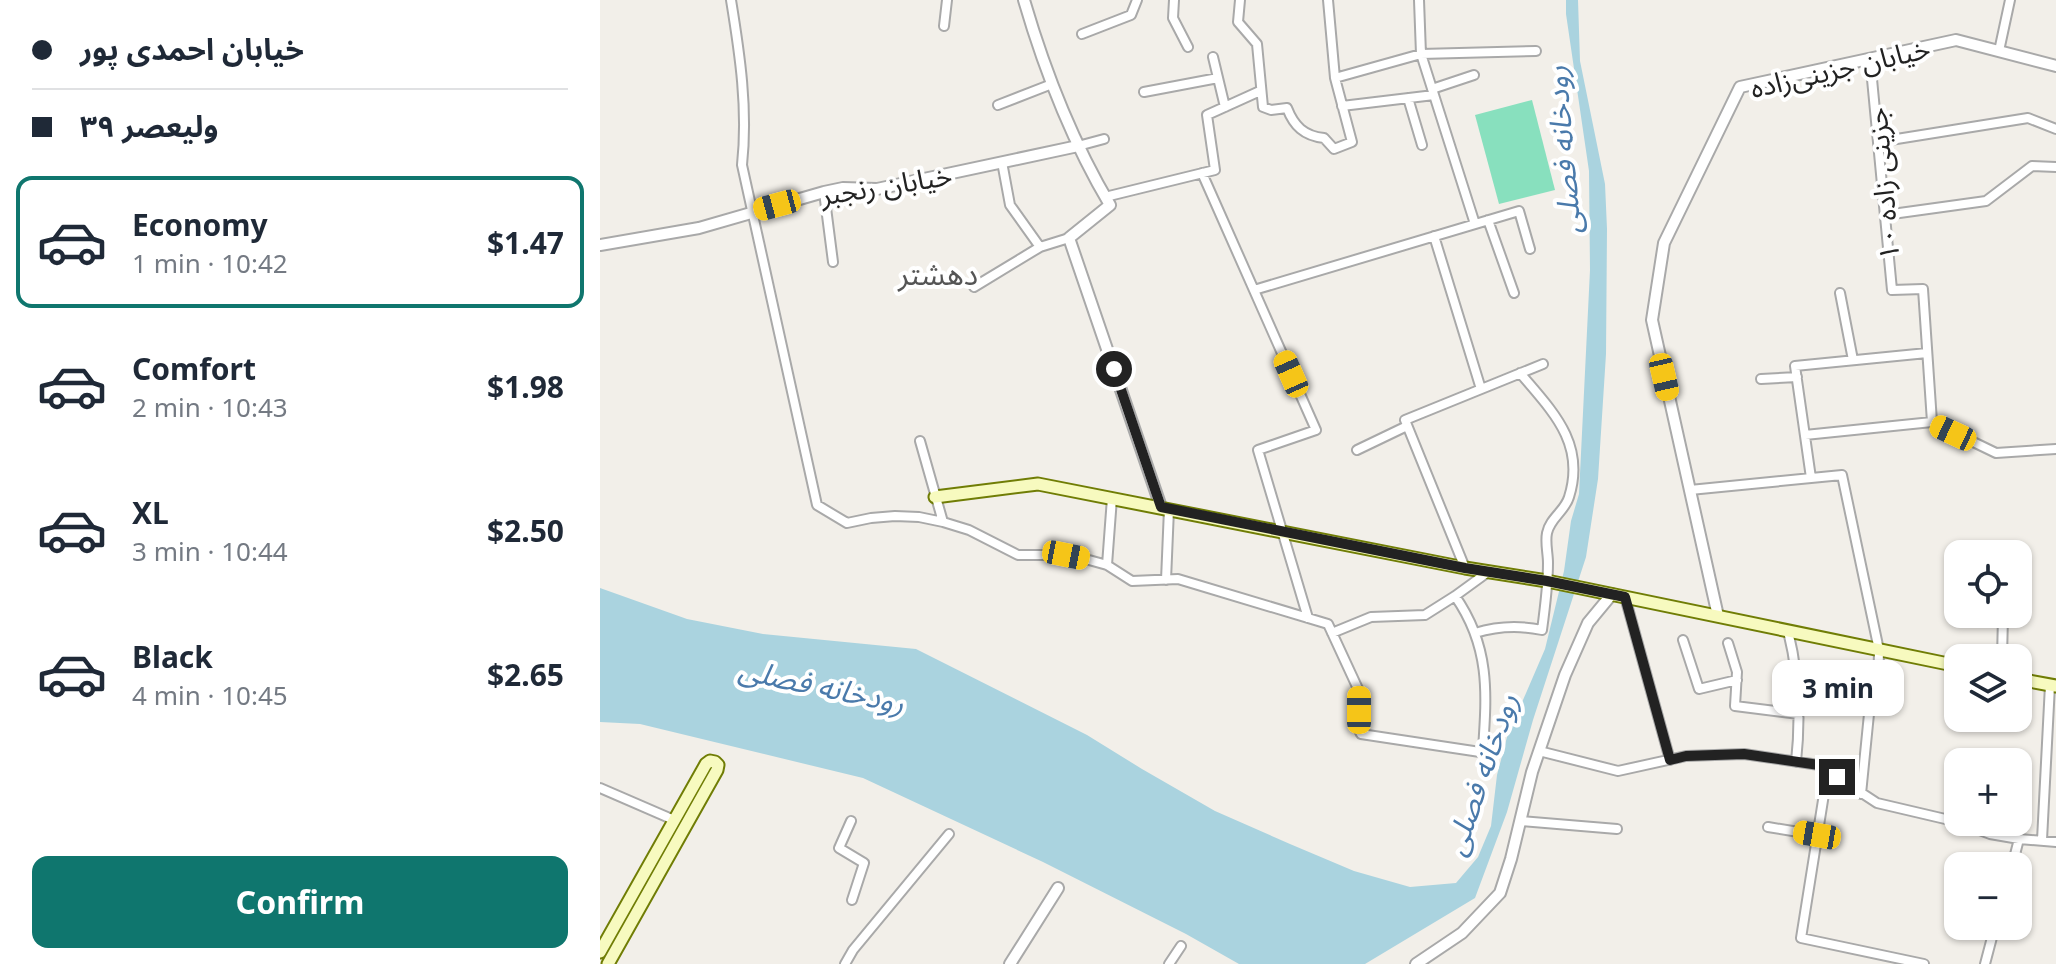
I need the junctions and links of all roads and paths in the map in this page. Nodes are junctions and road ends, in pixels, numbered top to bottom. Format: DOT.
graph roads {
  1 [pos="731,0"];
  2 [pos="947,0"];
  3 [pos="1024,0"];
  4 [pos="1137,0"];
  5 [pos="1174,0"];
  6 [pos="1240,0"];
  7 [pos="1328,0"];
  8 [pos="1419,0"];
  9 [pos="2010,0"];
  10 [pos="944,26"];
  11 [pos="1082,34"];
  12 [pos="1188,47"];
  13 [pos="1536,51"];
  14 [pos="1999,51"];
  15 [pos="1421,54"];
  16 [pos="1213,57"];
  17 [pos="1870,58"];
  18 [pos="2056,66"];
  19 [pos="1474,75"];
  20 [pos="1218,78"];
  21 [pos="1335,78"];
  22 [pos="1052,84"];
  23 [pos="1260,91"];
  24 [pos="1144,92"];
  25 [pos="1433,92"];
  26 [pos="1408,98"];
  27 [pos="998,105"];
  28 [pos="1342,106"];
  29 [pos="1225,107"];
  30 [pos="2056,129"];
  31 [pos="1104,139"];
  32 [pos="1878,142"];
  33 [pos="1422,145"];
  34 [pos="1078,146"];
  35 [pos="1002,162"];
  36 [pos="2056,167"];
  37 [pos="1202,173"];
  38 [pos="824,192"];
  39 [pos="1105,197"];
  40 [pos="753,211"];
  41 [pos="1885,215"];
  42 [pos="1488,220"];
  43 [pos="1475,224"];
  44 [pos="1434,236"];
  45 [pos="1069,238"];
  46 [pos="600,245"];
  47 [pos="1040,247"];
  48 [pos="1530,249"];
  49 [pos="833,262"];
  50 [pos="974,287"];
  51 [pos="1254,290"];
  52 [pos="1514,293"];
  53 [pos="1840,293"];
  54 [pos="1927,353"];
  55 [pos="1853,360"];
  56 [pos="1543,364"];
  57 [pos="1520,373"];
  58 [pos="1797,377"];
  59 [pos="1761,379"];
  60 [pos="1481,389"];
  61 [pos="1932,422"];
  62 [pos="1407,426"];
  63 [pos="1805,435"];
  64 [pos="920,441"];
  65 [pos="2056,449"];
  66 [pos="1357,450"];
  67 [pos="1811,478"];
  68 [pos="1690,490"];
  69 [pos="935,497"];
  70 [pos="1112,498"];
  71 [pos="1165,508"];
  72 [pos="943,522"];
  73 [pos="1281,532"];
  74 [pos="1107,565"];
  75 [pos="1465,568"];
  76 [pos="1489,571"];
  77 [pos="1166,580"];
  78 [pos="1547,581"];
  79 [pos="1612,594"];
  80 [pos="1455,596"];
  81 [pos="1625,597"];
  82 [pos="1718,616"];
  83 [pos="1308,618"];
  84 [pos="1788,631"];
  85 [pos="1332,633"];
  86 [pos="1475,633"];
  87 [pos="1683,640"];
  88 [pos="1728,643"];
  89 [pos="1879,650"];
  90 [pos="1944,663"];
  91 [pos="1737,680"];
  92 [pos="2032,682"];
  93 [pos="2053,686"];
  94 [pos="1799,714"];
  95 [pos="1539,751"];
  96 [pos="1670,760"];
  97 [pos="1796,762"];
  98 [pos="1837,777"];
  99 [pos="600,788"];
  100 [pos="1861,794"];
  101 [pos="1944,819"];
  102 [pos="674,820"];
  103 [pos="851,821"];
  104 [pos="1520,821"];
  105 [pos="1768,827"];
  106 [pos="1617,829"];
  107 [pos="949,834"];
  108 [pos="1817,835"];
  109 [pos="2002,836"];
  110 [pos="2019,839"];
  111 [pos="2042,840"];
  112 [pos="2056,842"];
  113 [pos="2016,852"];
  114 [pos="1058,888"];
  115 [pos="852,900"];
  116 [pos="1991,940"];
  117 [pos="1181,946"];
  118 [pos="600,952"];
  119 [pos="608,964"];
  120 [pos="845,964"];
  121 [pos="1010,964"];
  122 [pos="1169,964"];
  123 [pos="1416,964"];
  124 [pos="1924,964"];
  125 [pos="1985,964"];
  1 -- 40 [label="street"];
  2 -- 10 [label="street"];
  3 -- 22 [label="street"];
  4 -- 11 [label="street"];
  5 -- 12 [label="street"];
  6 -- 23 [label="street"];
  7 -- 21 [label="street"];
  8 -- 15 [label="street"];
  9 -- 14 [label="street"];
  13 -- 15 [label="street"];
  14 -- 17 [label="street, خیابان جزینی‌زاده"];
  14 -- 18 [label="street, خیابان جزینی‌زاده"];
  15 -- 21 [label="street"];
  15 -- 25 [label="street"];
  16 -- 20 [label="street"];
  17 -- 32 [label="street, جزینی زاده ۱۰"];
  17 -- 68 [label="street, خیابان جزینی‌زاده"];
  19 -- 25 [label="street"];
  20 -- 24 [label="street"];
  20 -- 29 [label="street"];
  21 -- 28 [label="street"];
  22 -- 27 [label="street"];
  22 -- 34 [label="street"];
  23 -- 28 [label="street"];
  23 -- 29 [label="street"];
  25 -- 26 [label="street"];
  25 -- 43 [label="street"];
  26 -- 28 [label="street"];
  26 -- 33 [label="street"];
  29 -- 37 [label="street"];
  30 -- 32 [label="street"];
  31 -- 34 [label="street"];
  32 -- 41 [label="street, جزینی زاده ۱۰"];
  34 -- 35 [label="street, خیابان رنجبر"];
  34 -- 39 [label="street"];
  35 -- 38 [label="street, خیابان رنجبر"];
  35 -- 47 [label="street"];
  36 -- 41 [label="street"];
  37 -- 39 [label="street"];
  37 -- 51 [label="street"];
  38 -- 40 [label="street, خیابان رنجبر"];
  38 -- 49 [label="street"];
  39 -- 45 [label="street"];
  40 -- 46 [label="street, خیابان رنجبر"];
  40 -- 72 [label="street"];
  41 -- 54 [label="street, جزینی زاده ۱۰"];
  42 -- 43 [label="street"];
  42 -- 48 [label="street"];
  42 -- 52 [label="street"];
  43 -- 44 [label="street"];
  44 -- 51 [label="street"];
  44 -- 60 [label="street"];
  45 -- 47 [label="street"];
  45 -- 71 [label="street"];
  47 -- 50 [label="street"];
  51 -- 73 [label="street"];
  53 -- 55 [label="street"];
  54 -- 55 [label="street"];
  54 -- 61 [label="street, جزینی زاده ۱۰"];
  55 -- 58 [label="street"];
  56 -- 57 [label="street"];
  57 -- 60 [label="street"];
  57 -- 78 [label="street"];
  58 -- 59 [label="street"];
  58 -- 63 [label="street"];
  60 -- 62 [label="street"];
  61 -- 63 [label="street"];
  61 -- 65 [label="street"];
  62 -- 66 [label="street"];
  62 -- 75 [label="street"];
  63 -- 67 [label="street"];
  64 -- 69 [label="street"];
  67 -- 68 [label="street"];
  67 -- 89 [label="street"];
  68 -- 82 [label="street, خیابان جزینی‌زاده"];
  69 -- 70 [label="main road"];
  69 -- 72 [label="street"];
  70 -- 71 [label="main road"];
  70 -- 74 [label="street"];
  71 -- 73 [label="main road"];
  71 -- 77 [label="street"];
  72 -- 74 [label="street"];
  73 -- 75 [label="main road"];
  73 -- 83 [label="street"];
  74 -- 77 [label="street"];
  75 -- 76 [label="main road"];
  76 -- 78 [label="main road"];
  76 -- 80 [label="street"];
  77 -- 83 [label="street"];
  78 -- 79 [label="main road"];
  78 -- 86 [label="street"];
  79 -- 81 [label="main road"];
  79 -- 95 [label="street"];
  80 -- 85 [label="street"];
  80 -- 86 [label="street"];
  81 -- 82 [label="main road"];
  81 -- 96 [label="street"];
  82 -- 84 [label="main road"];
  83 -- 85 [label="street"];
  84 -- 89 [label="main road"];
  84 -- 94 [label="street"];
  85 -- 86 [label="street"];
  87 -- 91 [label="street"];
  88 -- 91 [label="street"];
  89 -- 90 [label="main road"];
  89 -- 100 [label="street"];
  91 -- 94 [label="street"];
  92 -- 93 [label="main road"];
  93 -- 111 [label="street"];
  94 -- 97 [label="street"];
  95 -- 96 [label="street"];
  95 -- 104 [label="street"];
  96 -- 97 [label="street"];
  97 -- 98 [label="street"];
  98 -- 100 [label="street"];
  98 -- 108 [label="street"];
  99 -- 102 [label="street"];
  100 -- 101 [label="street"];
  102 -- 118 [label="main road"];
  102 -- 119 [label="main road"];
  103 -- 115 [label="street"];
  104 -- 106 [label="street"];
  104 -- 123 [label="street"];
  105 -- 108 [label="street"];
  107 -- 120 [label="street"];
  108 -- 124 [label="street"];
  109 -- 110 [label="street"];
  110 -- 111 [label="street"];
  110 -- 113 [label="street"];
  111 -- 112 [label="street"];
  114 -- 121 [label="street"];
  116 -- 125 [label="street"];
  117 -- 122 [label="street"];
}
